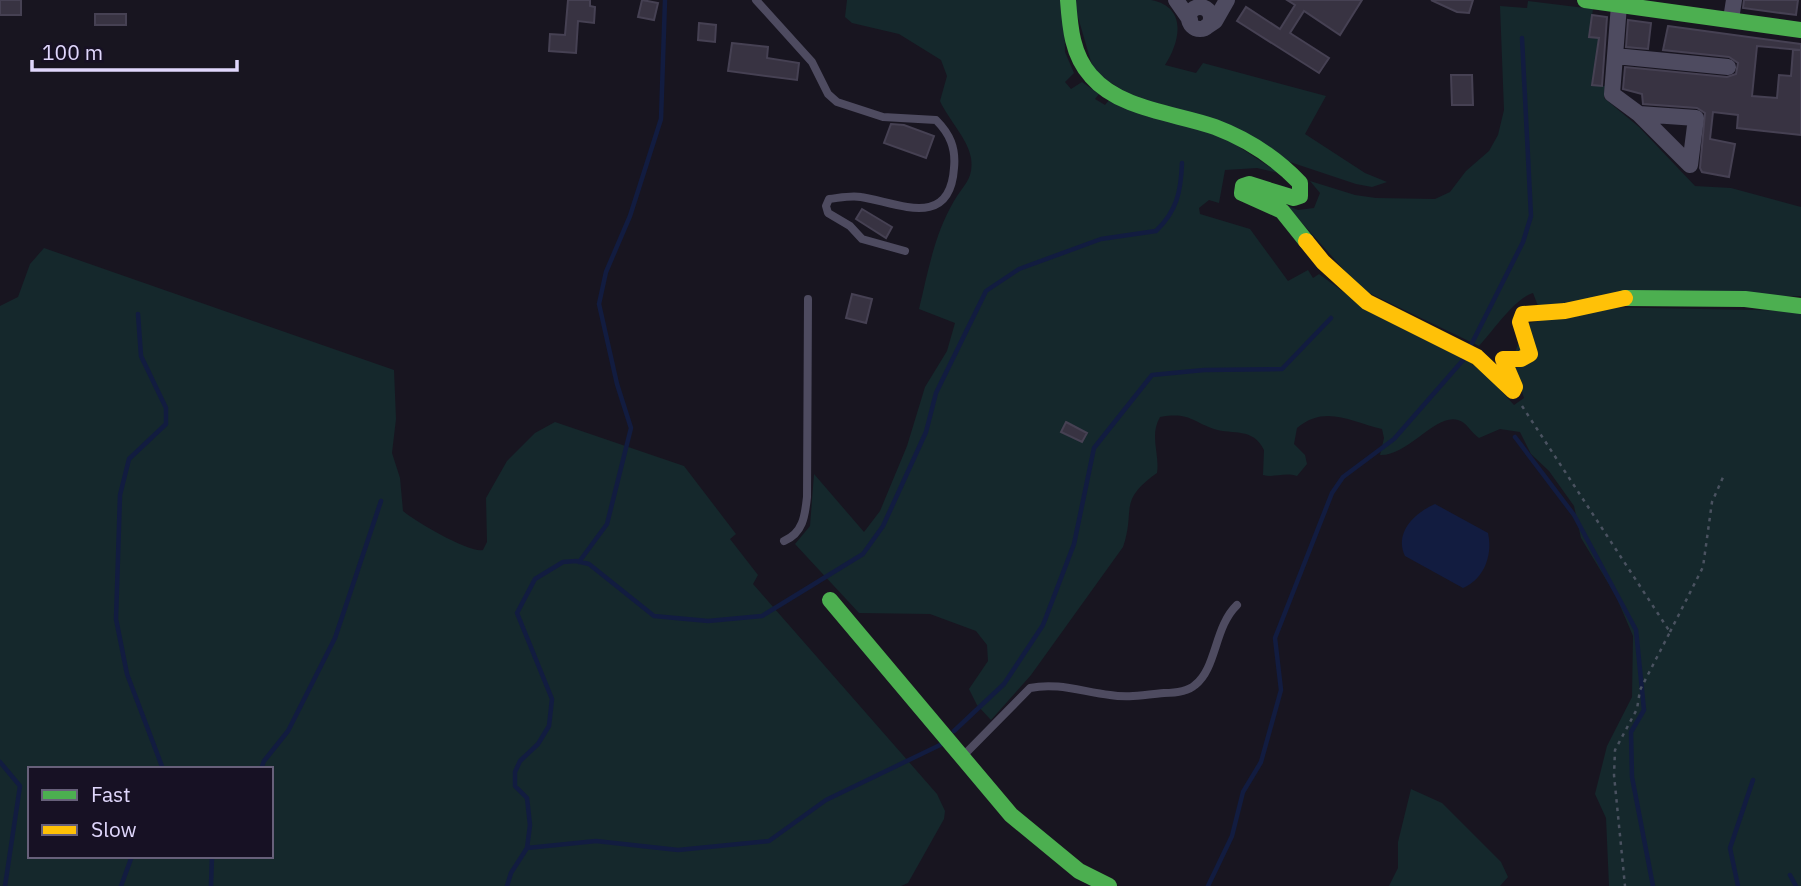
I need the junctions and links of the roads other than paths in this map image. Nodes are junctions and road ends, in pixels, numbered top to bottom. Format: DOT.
graph roads {
  1 [pos="757,0"];
  2 [pos="1068,0"];
  3 [pos="1176,0"];
  4 [pos="1227,0"];
  5 [pos="1586,0"];
  6 [pos="1734,0"];
  7 [pos="1619,2"];
  8 [pos="1661,5"];
  9 [pos="1203,9"];
  10 [pos="1731,19"];
  11 [pos="1801,23"];
  12 [pos="1801,30"];
  13 [pos="1615,55"];
  14 [pos="1728,67"];
  15 [pos="1639,114"];
  16 [pos="905,251"];
  17 [pos="808,299"];
  18 [pos="1801,306"];
  19 [pos="783,541"];
  20 [pos="830,600"];
  21 [pos="1237,605"];
  22 [pos="962,757"];
  23 [pos="1109,886"];
  1 -- 16 [label="lane"];
  2 -- 18 [label="street"];
  3 -- 9 [label="street"];
  4 -- 9 [label="street"];
  5 -- 7 [label="street"];
  6 -- 10 [label="street"];
  7 -- 8 [label="street"];
  7 -- 13 [label="street"];
  8 -- 10 [label="street"];
  10 -- 12 [label="street"];
  11 -- 12 [label="street"];
  13 -- 14 [label="street"];
  13 -- 15 [label="street"];
  17 -- 19 [label="lane"];
  20 -- 22 [label="street"];
  21 -- 22 [label="lane"];
  22 -- 23 [label="street"];
}
